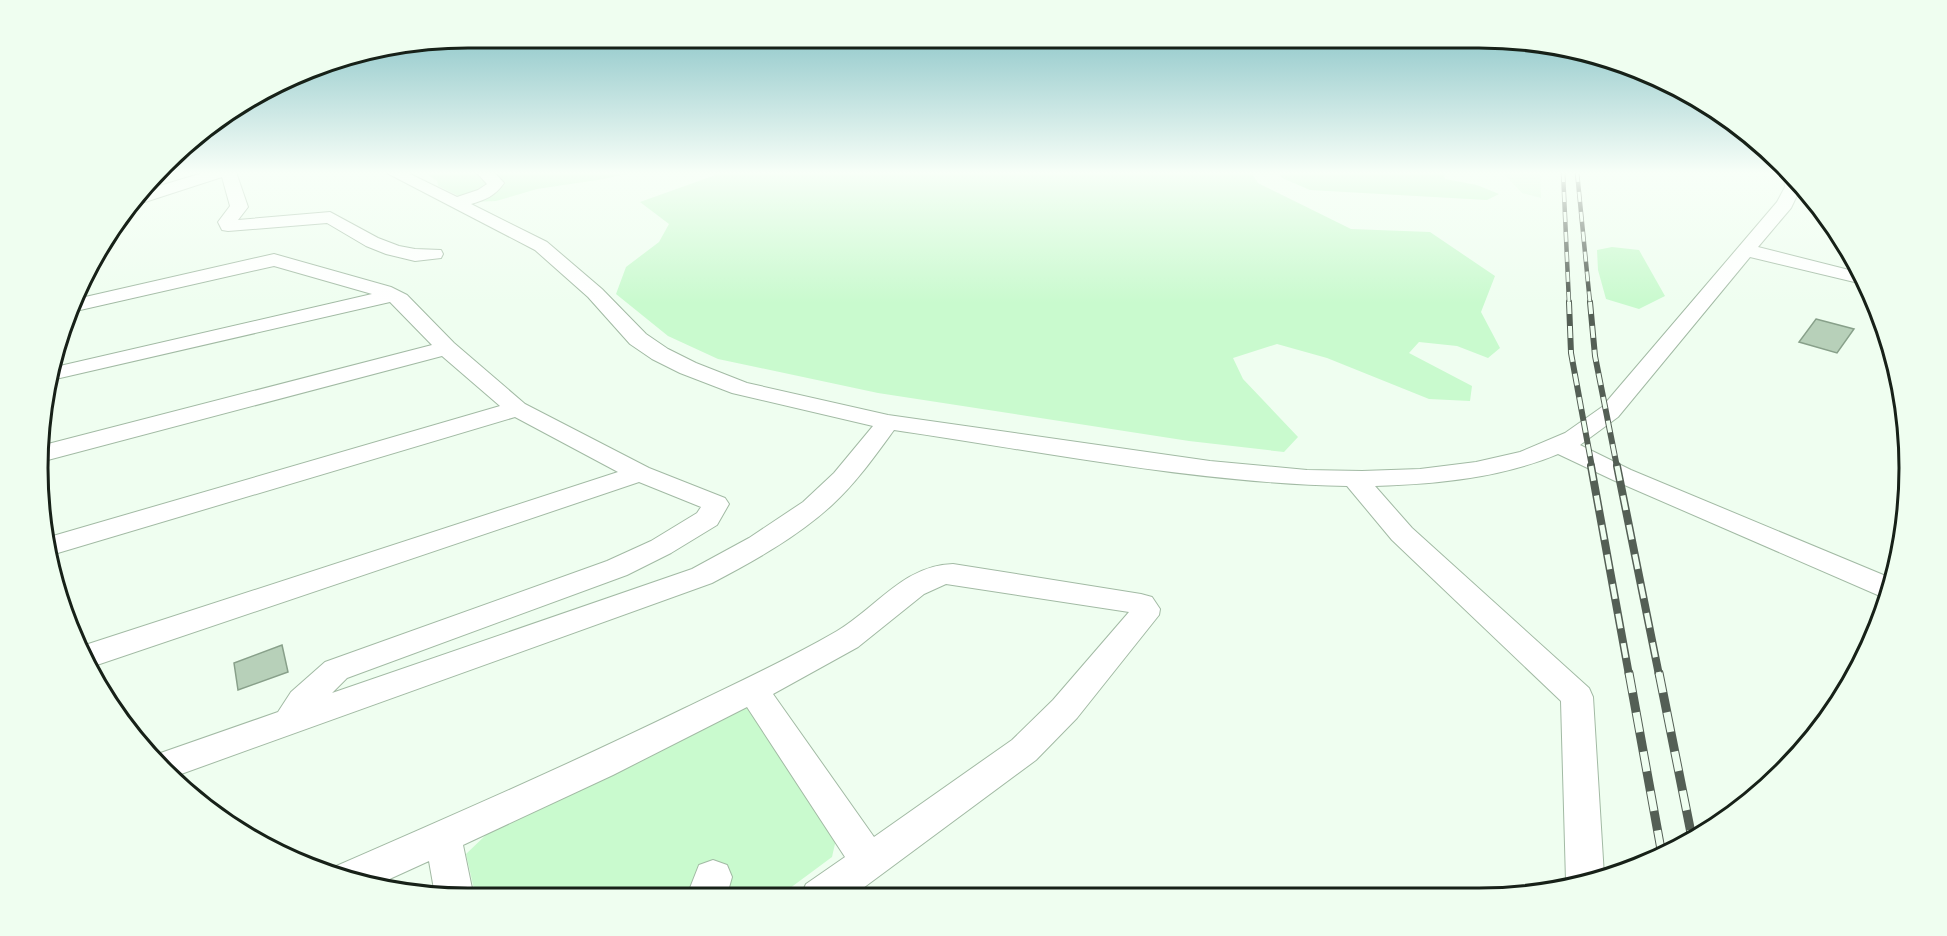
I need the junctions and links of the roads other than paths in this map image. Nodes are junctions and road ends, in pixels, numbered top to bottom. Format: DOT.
graph roads {
  1 [pos="232,216"];
  2 [pos="481,216"];
  3 [pos="1775,216"];
  4 [pos="1746,250"];
  5 [pos="434,254"];
  6 [pos="1853,277"];
  7 [pos="393,294"];
  8 [pos="81,304"];
  9 [pos="446,348"];
  10 [pos="59,372"];
  11 [pos="517,409"];
  12 [pos="888,422"];
  13 [pos="1562,446"];
  14 [pos="49,452"];
  15 [pos="640,473"];
  16 [pos="1355,479"];
  17 [pos="55,545"];
  18 [pos="1882,586"];
  19 [pos="91,655"];
  20 [pos="753,691"];
  21 [pos="290,721"];
  22 [pos="170,764"];
  23 [pos="443,837"];
  24 [pos="870,862"];
  25 [pos="359,874"];
  26 [pos="1585,875"];
  27 [pos="453,887"];
  28 [pos="833,888"];
  1 -- 5 [label="street"];
  2 -- 12 [label="street"];
  3 -- 4 [label="street"];
  4 -- 6 [label="street"];
  4 -- 13 [label="street"];
  7 -- 8 [label="street"];
  7 -- 9 [label="street"];
  7 -- 10 [label="street"];
  9 -- 11 [label="street"];
  9 -- 14 [label="street"];
  11 -- 15 [label="street"];
  11 -- 17 [label="street"];
  12 -- 16 [label="street"];
  12 -- 21 [label="street"];
  13 -- 16 [label="street"];
  13 -- 18 [label="street"];
  15 -- 19 [label="street"];
  15 -- 21 [label="street"];
  16 -- 26 [label="street"];
  20 -- 23 [label="street"];
  20 -- 24 [label="street"];
  20 -- 24 [label="street"];
  21 -- 22 [label="street"];
  23 -- 25 [label="street"];
  23 -- 27 [label="street"];
  24 -- 28 [label="street"];
}
